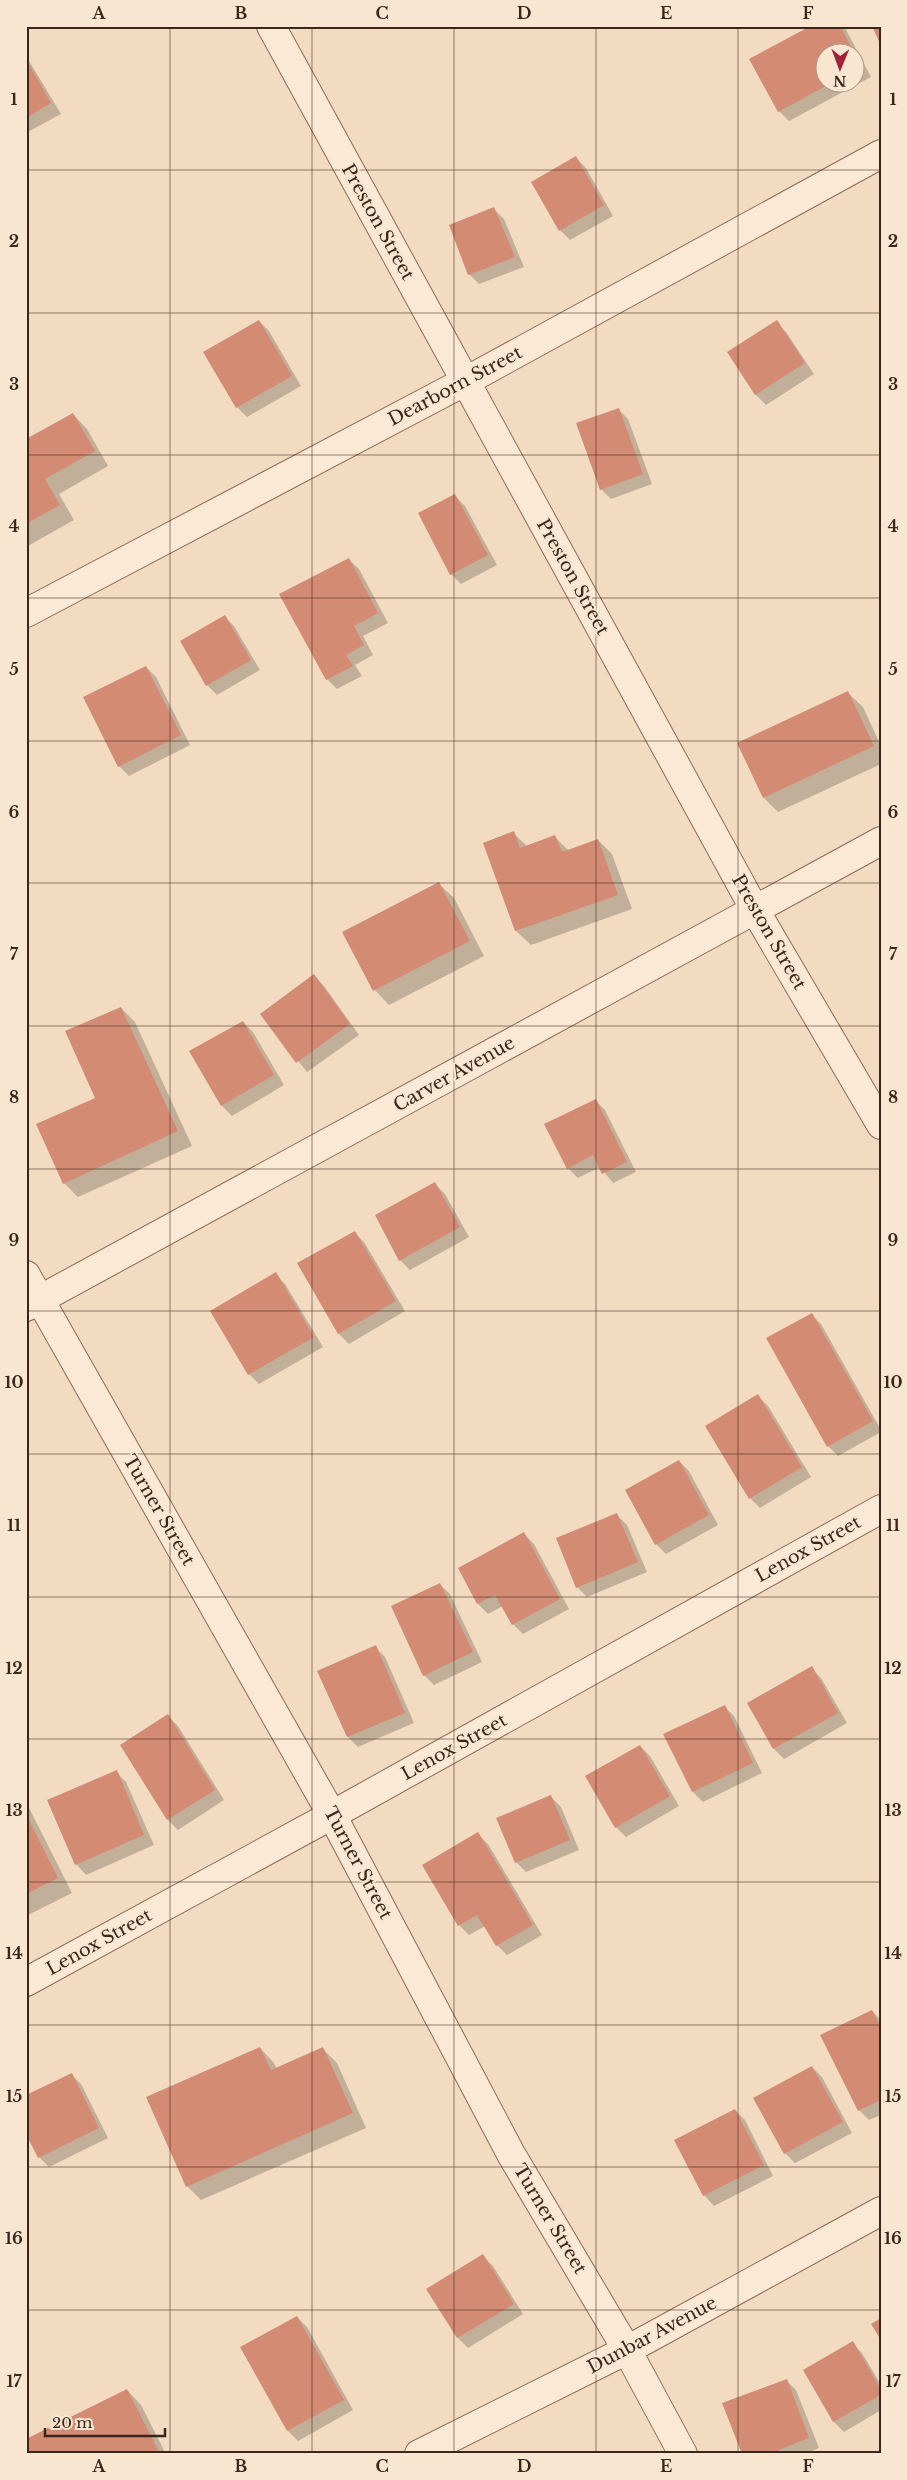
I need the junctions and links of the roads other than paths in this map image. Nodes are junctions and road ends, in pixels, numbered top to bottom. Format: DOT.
graph roads {
  1 [pos="271,26"];
  2 [pos="881,154"];
  3 [pos="466,381"];
  4 [pos="26,613"];
  5 [pos="881,841"];
  6 [pos="755,910"];
  7 [pos="881,1125"];
  8 [pos="26,1275"];
  9 [pos="33,1303"];
  10 [pos="881,1509"];
  11 [pos="332,1815"];
  12 [pos="26,1982"];
  13 [pos="881,2211"];
  14 [pos="627,2350"];
  15 [pos="419,2454"];
  16 [pos="684,2454"];
  1 -- 3 [label="street, Preston Street"];
  2 -- 3 [label="street, Dearborn Street"];
  3 -- 4 [label="street, Dearborn Street"];
  3 -- 6 [label="street, Preston Street"];
  5 -- 6 [label="street, Carver Avenue"];
  6 -- 7 [label="street, Preston Street"];
  6 -- 9 [label="street, Carver Avenue"];
  8 -- 9 [label="street, Turner Street"];
  9 -- 11 [label="street, Turner Street"];
  10 -- 11 [label="street, Lenox Street"];
  11 -- 12 [label="street, Lenox Street"];
  11 -- 14 [label="street, Turner Street"];
  13 -- 14 [label="street, Dunbar Avenue"];
  14 -- 15 [label="street, Dunbar Avenue"];
  14 -- 16 [label="street, Turner Street"];
}
